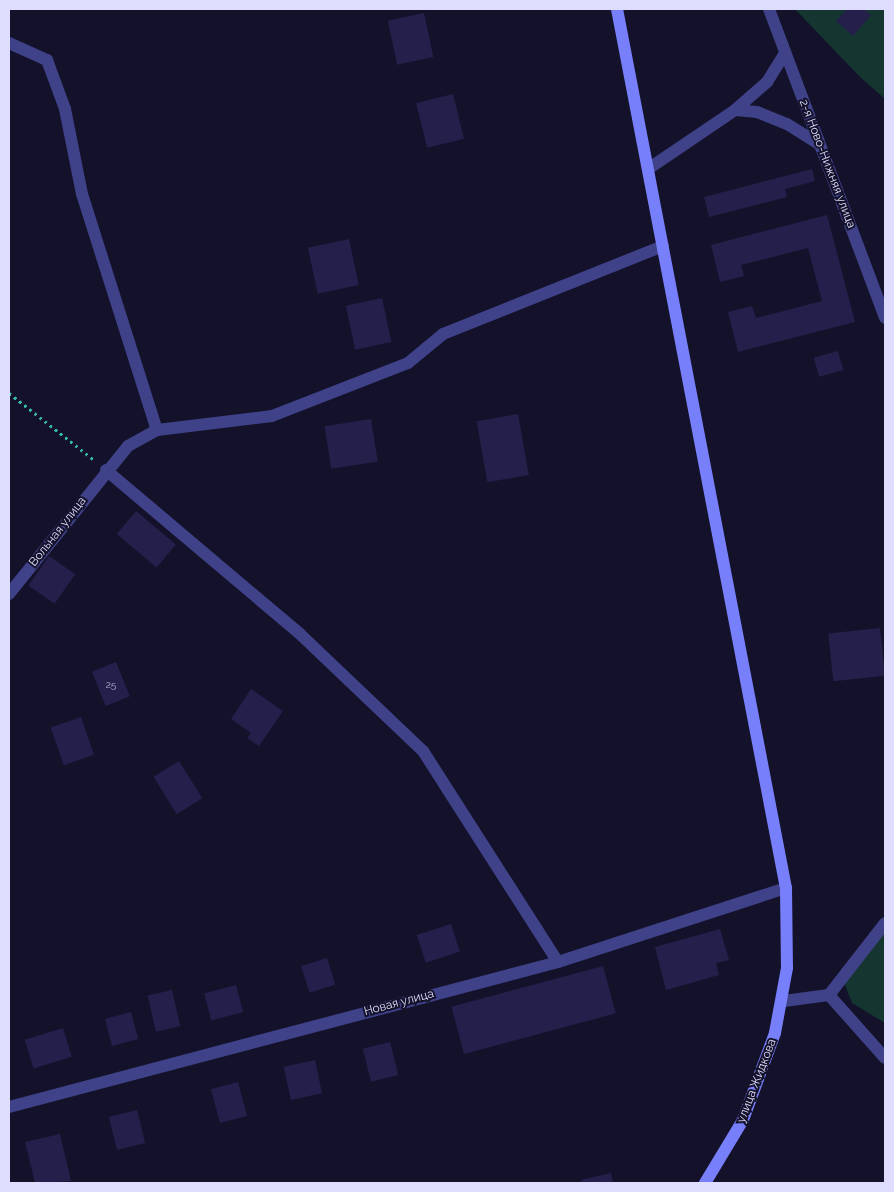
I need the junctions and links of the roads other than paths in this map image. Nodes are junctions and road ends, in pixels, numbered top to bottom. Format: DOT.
graph roads {
  1 [pos="617,9"];
  2 [pos="769,10"];
  3 [pos="9,43"];
  4 [pos="785,53"];
  5 [pos="735,110"];
  6 [pos="820,144"];
  7 [pos="648,169"];
  8 [pos="663,246"];
  9 [pos="885,318"];
  10 [pos="157,430"];
  11 [pos="106,470"];
  12 [pos="9,594"];
  13 [pos="786,888"];
  14 [pos="885,923"];
  15 [pos="558,962"];
  16 [pos="829,995"];
  17 [pos="784,1001"];
  18 [pos="885,1058"];
  19 [pos="9,1107"];
  20 [pos="705,1183"];
  1 -- 7 [label="main road, улица Жидкова"];
  2 -- 4 [label="street, 2-я Ново-Нижняя улица"];
  3 -- 10 [label="street"];
  4 -- 5 [label="street"];
  4 -- 6 [label="street, 2-я Ново-Нижняя улица"];
  5 -- 6 [label="street"];
  5 -- 7 [label="street"];
  6 -- 9 [label="street, 2-я Ново-Нижняя улица"];
  7 -- 8 [label="main road, улица Жидкова"];
  8 -- 10 [label="street"];
  8 -- 13 [label="main road, улица Жидкова"];
  10 -- 11 [label="street, Вольная улица"];
  11 -- 12 [label="street, Вольная улица"];
  11 -- 15 [label="street"];
  13 -- 15 [label="street, Новая улица"];
  13 -- 17 [label="main road, улица Жидкова"];
  14 -- 16 [label="street"];
  15 -- 19 [label="street, Новая улица"];
  16 -- 17 [label="street"];
  16 -- 18 [label="street"];
  17 -- 20 [label="main road, улица Жидкова"];
}
